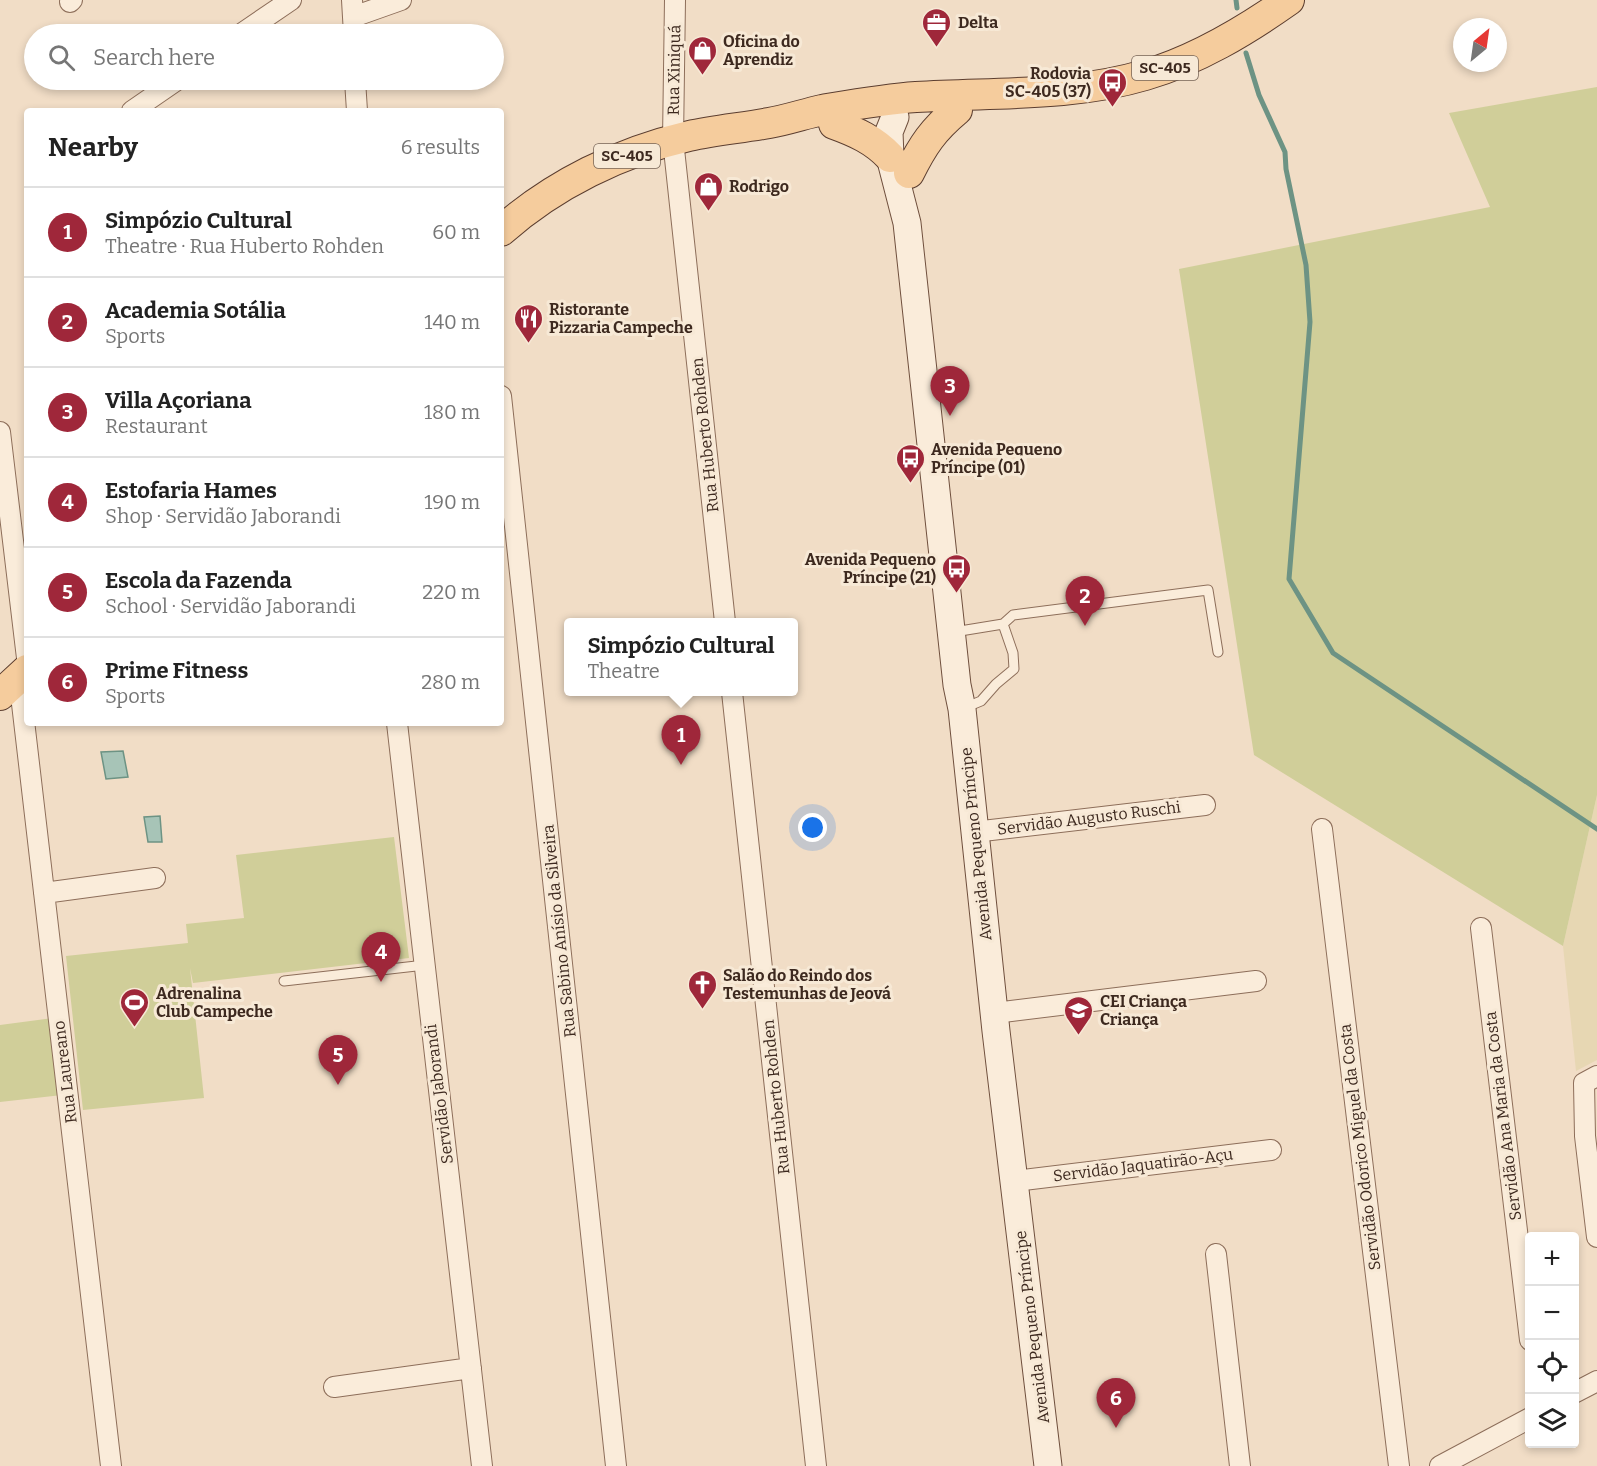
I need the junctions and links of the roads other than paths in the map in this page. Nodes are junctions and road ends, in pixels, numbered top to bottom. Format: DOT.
graph roads {
  1 [pos="291,0"];
  2 [pos="401,0"];
  3 [pos="675,0"];
  4 [pos="1289,0"];
  5 [pos="353,17"];
  6 [pos="256,24"];
  7 [pos="162,90"];
  8 [pos="356,90"];
  9 [pos="1034,92"];
  10 [pos="136,108"];
  11 [pos="357,108"];
  12 [pos="894,108"];
  13 [pos="957,110"];
  14 [pos="771,123"];
  15 [pos="834,124"];
  16 [pos="673,140"];
  17 [pos="899,165"];
  18 [pos="504,229"];
  19 [pos="504,424"];
  20 [pos="0,432"];
  21 [pos="725,618"];
  22 [pos="1002,624"];
  23 [pos="951,632"];
  24 [pos="1218,652"];
  25 [pos="18,675"];
  26 [pos="732,696"];
  27 [pos="962,709"];
  28 [pos="24,725"];
  29 [pos="24,726"];
  30 [pos="397,726"];
  31 [pos="1205,805"];
  32 [pos="1322,829"];
  33 [pos="974,832"];
  34 [pos="155,878"];
  35 [pos="44,893"];
  36 [pos="1481,928"];
  37 [pos="425,964"];
  38 [pos="284,981"];
  39 [pos="1256,981"];
  40 [pos="995,1013"];
  41 [pos="1597,1076"];
  42 [pos="1591,1133"];
  43 [pos="1271,1150"];
  44 [pos="1015,1181"];
  45 [pos="1597,1237"];
  46 [pos="1215,1254"];
  47 [pos="1525,1298"];
  48 [pos="471,1368"];
  49 [pos="1597,1381"];
  50 [pos="334,1387"];
  51 [pos="1579,1391"];
  52 [pos="1525,1421"];
  53 [pos="111,1466"];
  54 [pos="482,1466"];
  55 [pos="616,1466"];
  56 [pos="816,1466"];
  57 [pos="1048,1466"];
  58 [pos="1240,1466"];
  59 [pos="1398,1466"];
  60 [pos="1440,1466"];
  1 -- 6 [label="street"];
  2 -- 5 [label="street"];
  3 -- 16 [label="street, Rua Xiniquá"];
  4 -- 9 [label="main road, SC-405"];
  7 -- 10 [label="street"];
  8 -- 11 [label="street"];
  9 -- 12 [label="main road, SC-405"];
  9 -- 13 [label="main road, SC-405"];
  12 -- 13 [label="main road, SC-405"];
  12 -- 14 [label="main road, SC-405"];
  12 -- 15 [label="main road, SC-405"];
  12 -- 17 [label="main road, Avenida Pequeno Príncipe"];
  13 -- 17 [label="main road"];
  14 -- 15 [label="main road, SC-405"];
  14 -- 16 [label="main road, SC-405"];
  15 -- 17 [label="main road"];
  16 -- 18 [label="main road, SC-405"];
  16 -- 21 [label="street, Rua Huberto Rohden"];
  17 -- 23 [label="main road, Avenida Pequeno Príncipe"];
  19 -- 55 [label="street, Rua Sabino Anísio da Silveira"];
  20 -- 25 [label="street, Rua Laureano"];
  22 -- 23 [label="lane"];
  22 -- 24 [label="lane"];
  22 -- 27 [label="lane"];
  23 -- 27 [label="main road, Avenida Pequeno Príncipe"];
  25 -- 28 [label="street, Rua Laureano"];
  26 -- 56 [label="street, Rua Huberto Rohden"];
  27 -- 33 [label="main road, Avenida Pequeno Príncipe"];
  29 -- 35 [label="street, Rua Laureano"];
  30 -- 37 [label="street, Servidão Jaborandi"];
  31 -- 33 [label="street, Servidão Augusto Ruschi"];
  32 -- 59 [label="street, Servidão Odorico Miguel da Costa"];
  33 -- 40 [label="main road, Avenida Pequeno Príncipe"];
  34 -- 35 [label="street"];
  35 -- 53 [label="street, Rua Laureano"];
  36 -- 47 [label="street, Servidão Ana Maria da Costa"];
  37 -- 38 [label="lane"];
  37 -- 48 [label="street, Servidão Jaborandi"];
  39 -- 40 [label="street"];
  40 -- 44 [label="main road, Avenida Pequeno Príncipe"];
  41 -- 42 [label="street"];
  42 -- 45 [label="street"];
  43 -- 44 [label="street, Servidão Jaquatirão-Açu"];
  44 -- 57 [label="main road, Avenida Pequeno Príncipe"];
  46 -- 58 [label="street"];
  48 -- 50 [label="street"];
  48 -- 54 [label="street, Servidão Jaborandi"];
  49 -- 51 [label="street"];
  52 -- 60 [label="street"];
}
